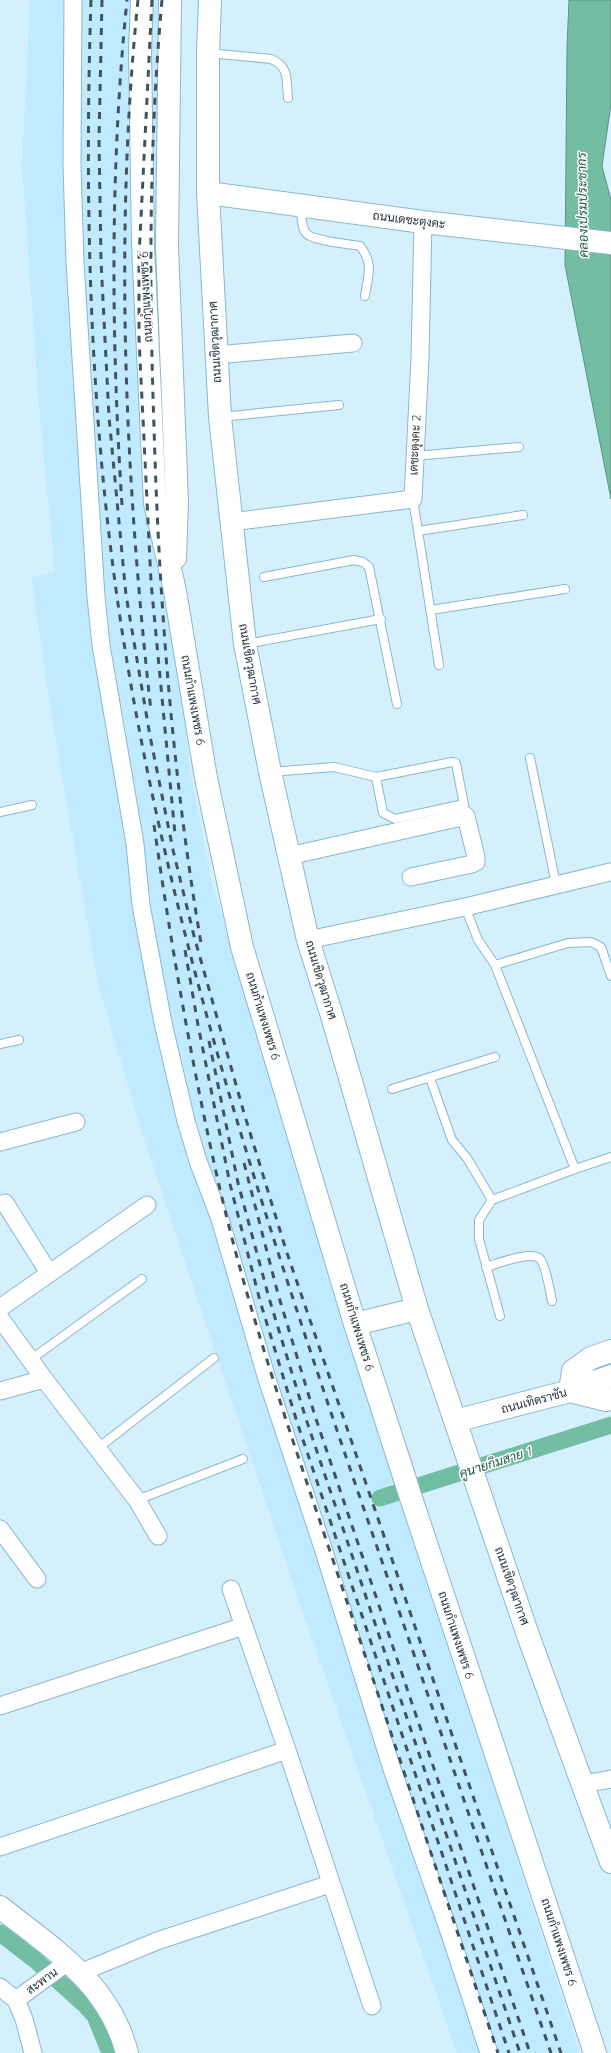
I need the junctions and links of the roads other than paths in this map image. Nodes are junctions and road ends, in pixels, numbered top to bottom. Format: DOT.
graph roads {
  1 [pos="73,0"];
  2 [pos="142,0"];
  3 [pos="170,0"];
  4 [pos="210,0"];
  5 [pos="208,53"];
  6 [pos="288,98"];
  7 [pos="208,193"];
  8 [pos="301,206"];
  9 [pos="423,222"];
  10 [pos="611,243"];
  11 [pos="364,296"];
  12 [pos="352,343"];
  13 [pos="215,355"];
  14 [pos="339,405"];
  15 [pos="220,417"];
  16 [pos="519,447"];
  17 [pos="414,456"];
  18 [pos="413,499"];
  19 [pos="523,515"];
  20 [pos="231,522"];
  21 [pos="418,531"];
  22 [pos="264,577"];
  23 [pos="565,589"];
  24 [pos="175,591"];
  25 [pos="430,610"];
  26 [pos="381,619"];
  27 [pos="245,644"];
  28 [pos="439,665"];
  29 [pos="397,704"];
  30 [pos="530,758"];
  31 [pos="270,772"];
  32 [pos="376,777"];
  33 [pos="32,805"];
  34 [pos="465,810"];
  35 [pos="0,812"];
  36 [pos="289,856"];
  37 [pos="610,872"];
  38 [pos="411,877"];
  39 [pos="556,884"];
  40 [pos="464,907"];
  41 [pos="308,940"];
  42 [pos="495,965"];
  43 [pos="611,976"];
  44 [pos="19,1040"];
  45 [pos="0,1044"];
  46 [pos="495,1057"];
  47 [pos="430,1078"];
  48 [pos="392,1089"];
  49 [pos="76,1122"];
  50 [pos="0,1142"];
  51 [pos="611,1157"];
  52 [pos="575,1168"];
  53 [pos="492,1200"];
  54 [pos="5,1203"];
  55 [pos="147,1205"];
  56 [pos="486,1267"];
  57 [pos="49,1273"];
  58 [pos="142,1279"];
  59 [pos="552,1301"];
  60 [pos="0,1308"];
  61 [pos="417,1309"];
  62 [pos="500,1316"];
  63 [pos="0,1318"];
  64 [pos="355,1324"];
  65 [pos="611,1351"];
  66 [pos="214,1358"];
  67 [pos="30,1360"];
  68 [pos="611,1376"];
  69 [pos="44,1379"];
  70 [pos="0,1390"];
  71 [pos="570,1391"];
  72 [pos="611,1399"];
  73 [pos="455,1421"];
  74 [pos="98,1448"];
  75 [pos="243,1459"];
  76 [pos="137,1500"];
  77 [pos="0,1529"];
  78 [pos="158,1536"];
  79 [pos="37,1579"];
  80 [pos="231,1589"];
  81 [pos="244,1626"];
  82 [pos="0,1706"];
  83 [pos="287,1750"];
  84 [pos="611,1779"];
  85 [pos="583,1784"];
  86 [pos="0,1847"];
  87 [pos="611,1862"];
  88 [pos="330,1884"];
  89 [pos="0,1906"];
  90 [pos="71,1967"];
  91 [pos="0,1987"];
  92 [pos="22,1996"];
  93 [pos="372,2006"];
  94 [pos="599,2049"];
  95 [pos="32,2053"];
  96 [pos="127,2053"];
  97 [pos="488,2053"];
  1 -- 97 [label="street"];
  2 -- 24 [label="main road, ถนนกำแพงเพชร 6"];
  3 -- 24 [label="main road, ถนนกำแพงเพชร 6"];
  4 -- 5 [label="main road, ถนนเชิดวุฒากาศ"];
  5 -- 6 [label="lane"];
  5 -- 7 [label="main road, ถนนเชิดวุฒากาศ"];
  7 -- 8 [label="main road, ถนนเดชะตุงคะ"];
  7 -- 13 [label="main road, ถนนเชิดวุฒากาศ"];
  8 -- 9 [label="main road, ถนนเดชะตุงคะ"];
  8 -- 11 [label="lane"];
  9 -- 10 [label="main road, ถนนเดชะตุงคะ"];
  9 -- 17 [label="street, เดชะตุงคะ 2"];
  12 -- 13 [label="street"];
  13 -- 15 [label="main road, ถนนเชิดวุฒากาศ"];
  14 -- 15 [label="lane"];
  15 -- 20 [label="main road, ถนนเชิดวุฒากาศ"];
  16 -- 17 [label="lane"];
  17 -- 18 [label="street, เดชะตุงคะ 2"];
  18 -- 20 [label="street"];
  18 -- 21 [label="lane, เดชะตุงคะ 2"];
  19 -- 21 [label="lane"];
  20 -- 27 [label="main road, ถนนเชิดวุฒากาศ"];
  21 -- 25 [label="lane, เดชะตุงคะ 2"];
  22 -- 26 [label="lane"];
  23 -- 25 [label="lane"];
  24 -- 64 [label="main road, ถนนกำแพงเพชร 6"];
  25 -- 28 [label="lane, เดชะตุงคะ 2"];
  26 -- 27 [label="lane"];
  26 -- 29 [label="lane"];
  27 -- 31 [label="main road, ถนนเชิดวุฒากาศ"];
  30 -- 39 [label="lane"];
  31 -- 32 [label="lane"];
  31 -- 36 [label="main road, ถนนเชิดวุฒากาศ"];
  32 -- 34 [label="lane"];
  32 -- 34 [label="lane"];
  33 -- 35 [label="lane"];
  34 -- 36 [label="street"];
  34 -- 38 [label="street"];
  36 -- 41 [label="main road, ถนนเชิดวุฒากาศ"];
  37 -- 39 [label="street"];
  39 -- 40 [label="street"];
  40 -- 41 [label="street"];
  40 -- 42 [label="lane"];
  41 -- 61 [label="main road, ถนนเชิดวุฒากาศ"];
  42 -- 43 [label="lane"];
  42 -- 52 [label="lane"];
  44 -- 45 [label="lane"];
  46 -- 47 [label="lane"];
  47 -- 48 [label="lane"];
  47 -- 53 [label="lane"];
  49 -- 50 [label="street"];
  51 -- 52 [label="lane"];
  52 -- 53 [label="lane"];
  53 -- 56 [label="lane"];
  54 -- 57 [label="street"];
  55 -- 57 [label="street"];
  56 -- 59 [label="lane"];
  56 -- 62 [label="lane"];
  57 -- 60 [label="street"];
  58 -- 67 [label="lane"];
  61 -- 64 [label="main road"];
  61 -- 73 [label="main road, ถนนเชิดวุฒากาศ"];
  63 -- 67 [label="street"];
  64 -- 94 [label="main road, ถนนกำแพงเพชร 6"];
  65 -- 71 [label="main road"];
  66 -- 74 [label="lane"];
  67 -- 69 [label="street"];
  68 -- 71 [label="main road, ถนนเทิดราชัน"];
  69 -- 70 [label="street"];
  69 -- 74 [label="street"];
  71 -- 72 [label="main road"];
  71 -- 73 [label="main road, ถนนเทิดราชัน"];
  73 -- 85 [label="main road, ถนนเชิดวุฒากาศ"];
  74 -- 76 [label="street"];
  75 -- 76 [label="lane"];
  76 -- 78 [label="street"];
  77 -- 79 [label="street"];
  80 -- 81 [label="street"];
  81 -- 82 [label="street"];
  81 -- 83 [label="street"];
  83 -- 86 [label="street"];
  83 -- 88 [label="street"];
  84 -- 85 [label="street"];
  85 -- 87 [label="main road, ถนนเชิดวุฒากาศ"];
  88 -- 90 [label="street, สะพาน"];
  88 -- 93 [label="street"];
  89 -- 90 [label="main road"];
  90 -- 92 [label="street, สะพาน"];
  90 -- 96 [label="main road"];
  91 -- 92 [label="street"];
  92 -- 95 [label="street"];
}
